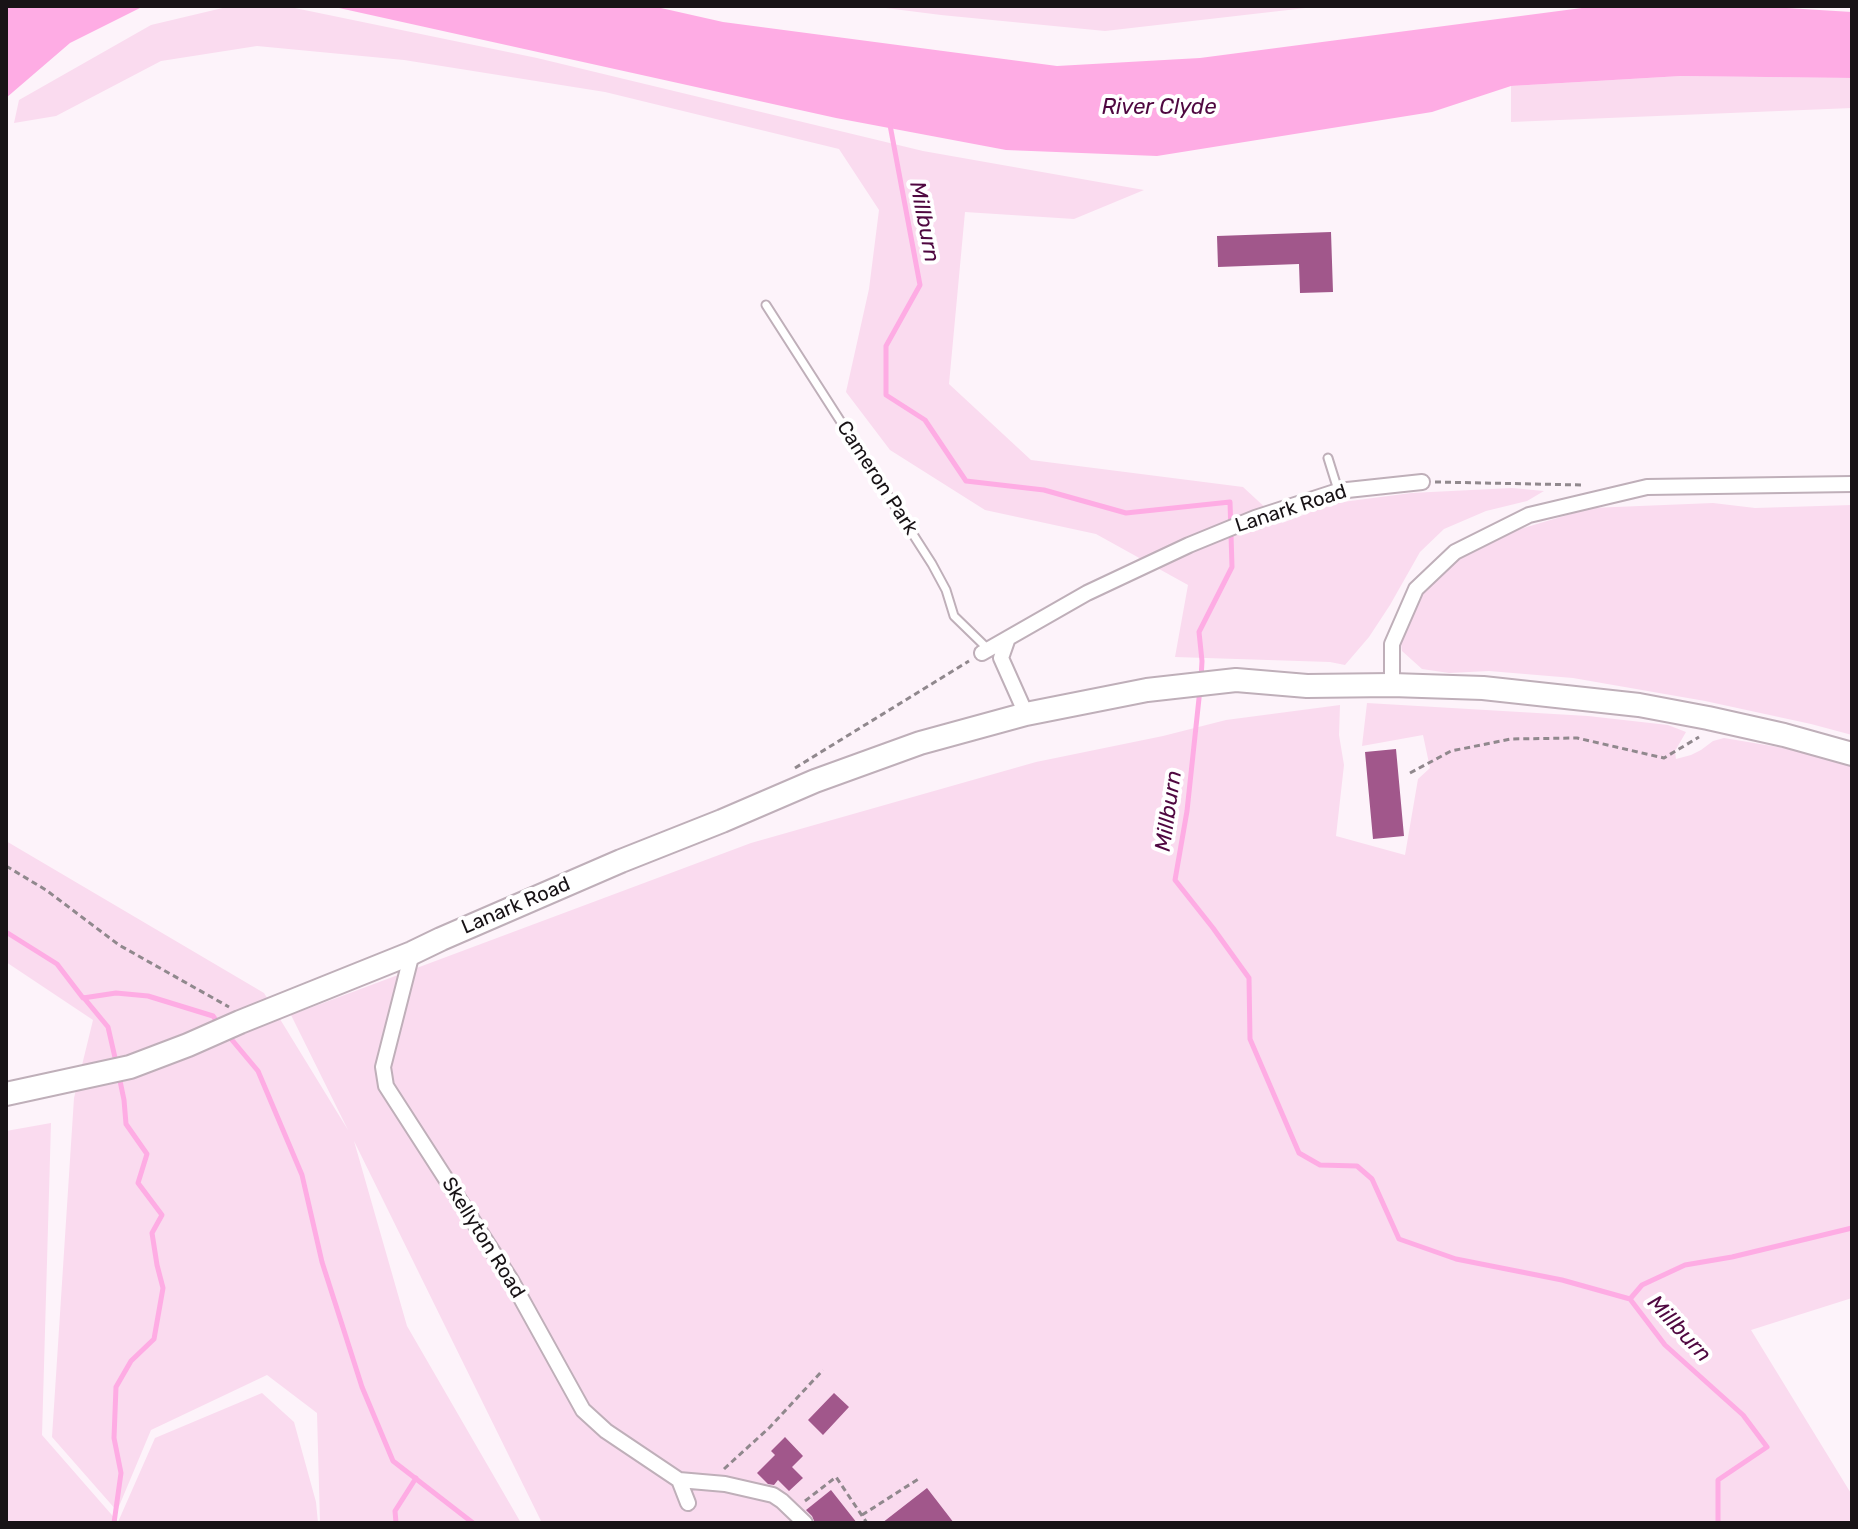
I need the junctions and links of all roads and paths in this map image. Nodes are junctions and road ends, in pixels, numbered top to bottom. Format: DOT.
graph roads {
  1 [pos="766,305"];
  2 [pos="1328,458"];
  3 [pos="1422,482"];
  4 [pos="1852,484"];
  5 [pos="1589,485"];
  6 [pos="1338,491"];
  7 [pos="1008,638"];
  8 [pos="985,651"];
  9 [pos="1392,685"];
  10 [pos="1026,714"];
  11 [pos="1708,718"];
  12 [pos="1852,754"];
  13 [pos="794,768"];
  14 [pos="1410,773"];
  15 [pos="6,866"];
  16 [pos="412,953"];
  17 [pos="240,1022"];
  18 [pos="6,1094"];
  19 [pos="823,1370"];
  20 [pos="920,1478"];
  21 [pos="679,1480"];
  22 [pos="718,1483"];
  23 [pos="688,1503"];
  24 [pos="792,1510"];
  25 [pos="862,1515"];
  26 [pos="805,1523"];
  27 [pos="867,1523"];
  1 -- 8 [label="lane, Cameron Park"];
  2 -- 6 [label="lane"];
  3 -- 5 [label="path"];
  3 -- 6 [label="street, Lanark Road"];
  4 -- 9 [label="street"];
  6 -- 7 [label="street, Lanark Road"];
  7 -- 8 [label="street, Lanark Road"];
  7 -- 10 [label="street"];
  8 -- 13 [label="path"];
  9 -- 10 [label="main road, Lanark Road"];
  9 -- 11 [label="main road, Lanark Road"];
  10 -- 16 [label="main road, Lanark Road"];
  11 -- 12 [label="main road, Lanark Road"];
  11 -- 14 [label="path"];
  15 -- 17 [label="path"];
  16 -- 17 [label="main road, Lanark Road"];
  16 -- 21 [label="street, Skellyton Road"];
  17 -- 18 [label="main road, Lanark Road"];
  19 -- 22 [label="path"];
  20 -- 25 [label="path"];
  21 -- 22 [label="street"];
  21 -- 23 [label="street"];
  22 -- 24 [label="street"];
  24 -- 25 [label="path"];
  24 -- 26 [label="street"];
  25 -- 27 [label="path"];
}
